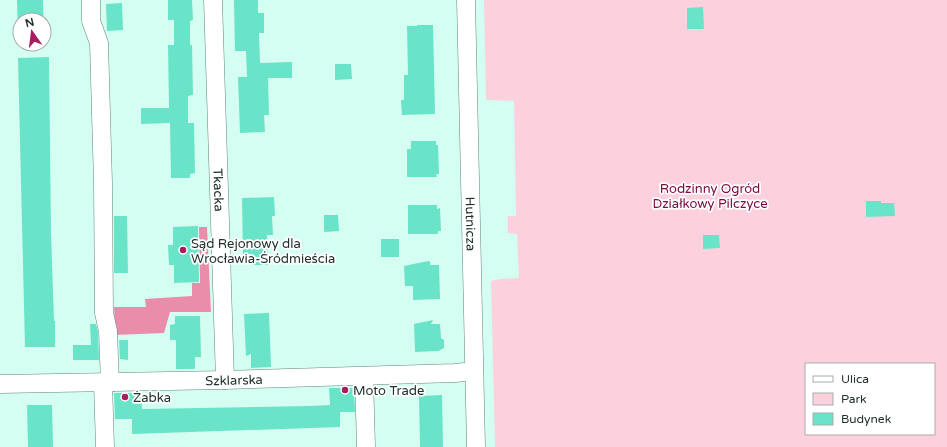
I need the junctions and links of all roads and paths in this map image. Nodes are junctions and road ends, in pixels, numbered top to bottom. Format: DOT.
graph roads {
  1 [pos="91,0"];
  2 [pos="213,0"];
  3 [pos="466,0"];
  4 [pos="474,371"];
  5 [pos="364,376"];
  6 [pos="225,380"];
  7 [pos="107,383"];
  8 [pos="0,384"];
  9 [pos="105,447"];
  10 [pos="366,447"];
  11 [pos="476,447"];
  1 -- 7 [label="street"];
  2 -- 6 [label="street, Tkacka"];
  3 -- 4 [label="street, Hutnicza"];
  4 -- 5 [label="street, Szklarska"];
  4 -- 11 [label="street, Hutnicza"];
  5 -- 6 [label="street, Szklarska"];
  5 -- 10 [label="street"];
  6 -- 7 [label="street, Szklarska"];
  7 -- 8 [label="street, Szklarska"];
  7 -- 9 [label="street"];
}
